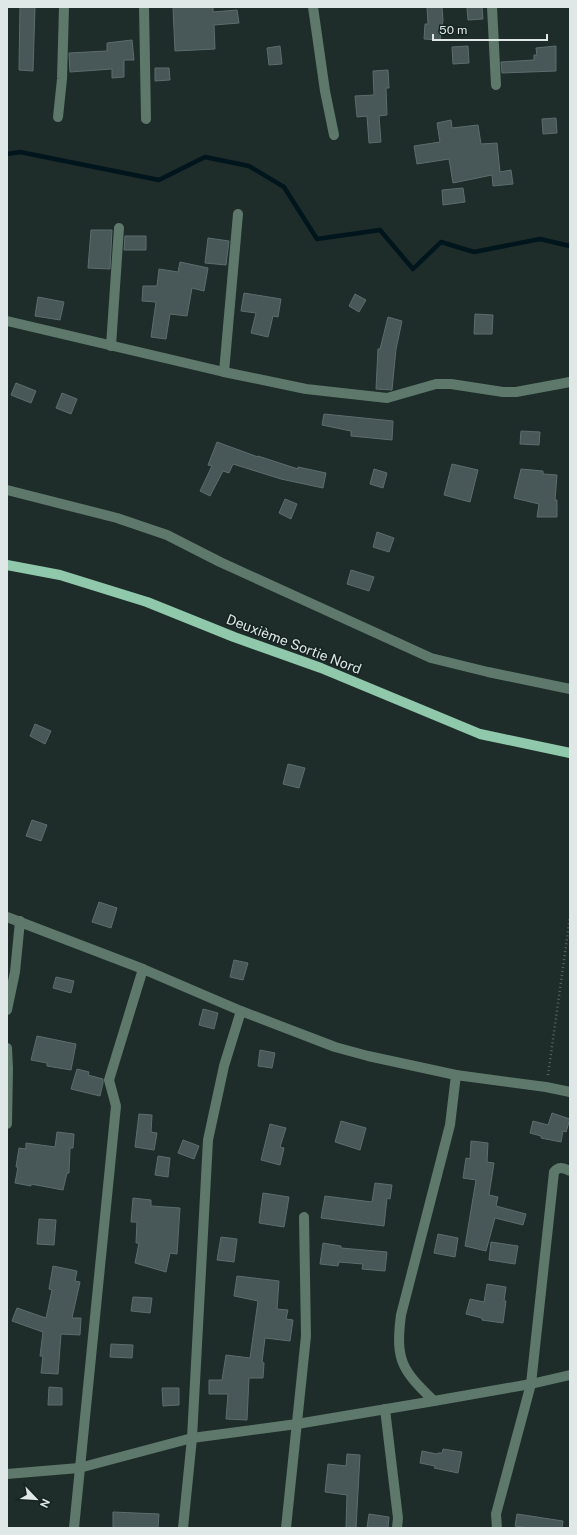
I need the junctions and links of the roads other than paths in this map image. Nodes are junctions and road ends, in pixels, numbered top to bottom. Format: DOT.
graph roads {
  1 [pos="64,7"];
  2 [pos="144,7"];
  3 [pos="313,7"];
  4 [pos="492,7"];
  5 [pos="496,85"];
  6 [pos="58,117"];
  7 [pos="146,119"];
  8 [pos="334,135"];
  9 [pos="238,214"];
  10 [pos="119,228"];
  11 [pos="7,321"];
  12 [pos="111,346"];
  13 [pos="224,372"];
  14 [pos="570,382"];
  15 [pos="7,490"];
  16 [pos="7,564"];
  17 [pos="570,689"];
  18 [pos="570,754"];
  19 [pos="7,917"];
  20 [pos="20,921"];
  21 [pos="142,969"];
  22 [pos="7,1010"];
  23 [pos="241,1011"];
  24 [pos="7,1048"];
  25 [pos="456,1075"];
  26 [pos="570,1092"];
  27 [pos="7,1124"];
  28 [pos="570,1171"];
  29 [pos="304,1217"];
  30 [pos="570,1375"];
  31 [pos="531,1384"];
  32 [pos="434,1401"];
  33 [pos="385,1409"];
  34 [pos="297,1424"];
  35 [pos="192,1438"];
  36 [pos="79,1468"];
  37 [pos="7,1474"];
  38 [pos="74,1528"];
  39 [pos="183,1528"];
  40 [pos="286,1528"];
  41 [pos="397,1528"];
  42 [pos="497,1528"];
  1 -- 6 [label="street"];
  2 -- 7 [label="street"];
  3 -- 8 [label="street"];
  4 -- 5 [label="street"];
  9 -- 13 [label="street"];
  10 -- 12 [label="street"];
  11 -- 12 [label="street"];
  12 -- 13 [label="street"];
  13 -- 14 [label="street"];
  15 -- 17 [label="street"];
  16 -- 18 [label="main road, Deuxième Sortie Nord"];
  19 -- 20 [label="street"];
  20 -- 21 [label="street"];
  20 -- 22 [label="street"];
  21 -- 23 [label="street"];
  21 -- 36 [label="street"];
  23 -- 25 [label="street"];
  23 -- 35 [label="street"];
  24 -- 27 [label="street"];
  25 -- 26 [label="street"];
  25 -- 32 [label="street"];
  28 -- 31 [label="street"];
  29 -- 34 [label="street"];
  30 -- 31 [label="street"];
  31 -- 32 [label="street"];
  31 -- 42 [label="street"];
  32 -- 33 [label="street"];
  33 -- 34 [label="street"];
  33 -- 41 [label="street"];
  34 -- 35 [label="street"];
  34 -- 40 [label="street"];
  35 -- 36 [label="street"];
  35 -- 39 [label="street"];
  36 -- 37 [label="street"];
  36 -- 38 [label="street"];
}
